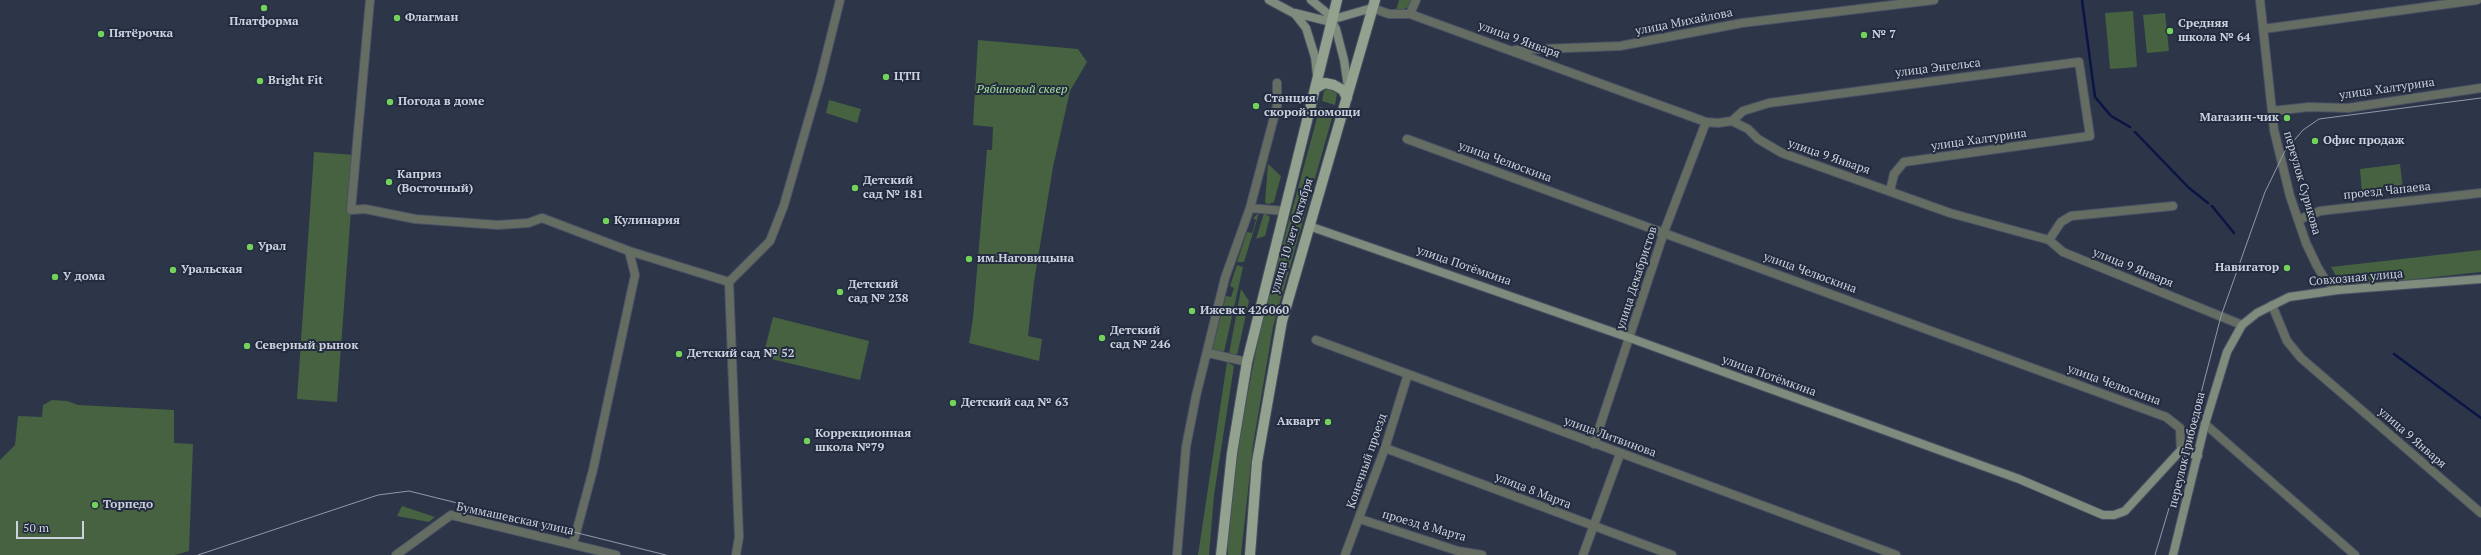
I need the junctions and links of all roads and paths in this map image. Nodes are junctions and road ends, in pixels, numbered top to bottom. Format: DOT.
graph roads {
  1 [pos="370,0"];
  2 [pos="840,0"];
  3 [pos="1270,0"];
  4 [pos="1311,0"];
  5 [pos="1338,0"];
  6 [pos="1416,0"];
  7 [pos="1934,0"];
  8 [pos="2260,0"];
  9 [pos="2476,0"];
  10 [pos="1891,2"];
  11 [pos="1372,3"];
  12 [pos="1290,11"];
  13 [pos="1410,14"];
  14 [pos="1331,20"];
  15 [pos="2263,29"];
  16 [pos="1510,50"];
  17 [pos="1278,83"];
  18 [pos="1316,88"];
  19 [pos="2481,88"];
  20 [pos="1347,98"];
  21 [pos="2272,110"];
  22 [pos="1732,121"];
  23 [pos="1706,122"];
  24 [pos="2090,136"];
  25 [pos="1407,139"];
  26 [pos="1890,191"];
  27 [pos="2481,193"];
  28 [pos="2173,206"];
  29 [pos="1250,208"];
  30 [pos="1284,211"];
  31 [pos="2298,220"];
  32 [pos="1309,226"];
  33 [pos="1664,232"];
  34 [pos="2049,240"];
  35 [pos="629,251"];
  36 [pos="2481,279"];
  37 [pos="729,282"];
  38 [pos="2338,290"];
  39 [pos="2272,305"];
  40 [pos="2242,325"];
  41 [pos="1630,338"];
  42 [pos="1316,340"];
  43 [pos="1208,352"];
  44 [pos="1247,362"];
  45 [pos="1408,374"];
  46 [pos="2205,424"];
  47 [pos="1594,444"];
  48 [pos="1385,448"];
  49 [pos="2181,450"];
  50 [pos="1620,454"];
  51 [pos="2198,456"];
  52 [pos="2481,513"];
  53 [pos="1360,519"];
  54 [pos="1594,526"];
  55 [pos="573,544"];
  56 [pos="2175,553"];
  57 [pos="396,555"];
  58 [pos="616,555"];
  59 [pos="736,555"];
  60 [pos="1177,555"];
  61 [pos="1221,555"];
  62 [pos="1250,555"];
  63 [pos="1345,555"];
  64 [pos="1482,555"];
  65 [pos="1583,555"];
  66 [pos="1672,555"];
  67 [pos="1896,555"];
  68 [pos="2355,555"];
  1 -- 35 [label="street"];
  2 -- 37 [label="street"];
  3 -- 12 [label="street"];
  4 -- 14 [label="street"];
  5 -- 14 [label="main road, улица 10 лет Октября"];
  6 -- 13 [label="street"];
  7 -- 10 [label="street, улица Михайлова"];
  8 -- 15 [label="street, переулок Сурикова"];
  9 -- 15 [label="street"];
  10 -- 16 [label="street, улица Михайлова"];
  11 -- 13 [label="street, улица 9 Января"];
  11 -- 14 [label="street"];
  11 -- 20 [label="main road, улица 10 лет Октября"];
  12 -- 14 [label="street"];
  12 -- 18 [label="street"];
  13 -- 16 [label="street, улица 9 Января"];
  14 -- 18 [label="main road, улица 10 лет Октября"];
  14 -- 20 [label="street"];
  15 -- 21 [label="street, переулок Сурикова"];
  16 -- 23 [label="street, улица 9 Января"];
  17 -- 29 [label="street"];
  18 -- 20 [label="main road"];
  18 -- 30 [label="main road, улица 10 лет Октября"];
  19 -- 21 [label="street, улица Халтурина"];
  20 -- 32 [label="main road, улица 10 лет Октября"];
  21 -- 31 [label="street, переулок Сурикова"];
  22 -- 23 [label="street, улица 9 Января"];
  22 -- 24 [label="street, улица Энгельса"];
  22 -- 26 [label="street, улица 9 Января"];
  23 -- 33 [label="street, улица Декабристов"];
  24 -- 26 [label="street, улица Халтурина"];
  25 -- 33 [label="street, улица Челюскина"];
  26 -- 34 [label="street, улица 9 Января"];
  27 -- 31 [label="street, проезд Чапаева"];
  28 -- 34 [label="street"];
  29 -- 30 [label="street"];
  29 -- 43 [label="street"];
  30 -- 44 [label="main road, улица 10 лет Октября"];
  31 -- 38 [label="street, переулок Сурикова"];
  32 -- 41 [label="street, улица Потёмкина"];
  32 -- 62 [label="main road, улица 10 лет Октября"];
  33 -- 41 [label="street, улица Декабристов"];
  33 -- 49 [label="street, улица Челюскина"];
  34 -- 40 [label="street, улица 9 Января"];
  35 -- 37 [label="street"];
  35 -- 55 [label="street"];
  36 -- 38 [label="street, Совхозная улица"];
  37 -- 59 [label="street"];
  38 -- 39 [label="street, Совхозная улица"];
  39 -- 40 [label="street, Совхозная улица"];
  39 -- 52 [label="street, улица 9 Января"];
  40 -- 46 [label="street, переулок Грибоедова"];
  41 -- 47 [label="street, улица Декабристов"];
  41 -- 49 [label="street, улица Потёмкина"];
  42 -- 45 [label="street, улица Литвинова"];
  43 -- 44 [label="street"];
  43 -- 60 [label="street"];
  44 -- 61 [label="main road, улица 10 лет Октября"];
  45 -- 47 [label="street, улица Литвинова"];
  45 -- 48 [label="street, Конечный проезд"];
  46 -- 51 [label="street, переулок Грибоедова"];
  46 -- 68 [label="street"];
  47 -- 50 [label="street, улица Литвинова"];
  48 -- 53 [label="street, Конечный проезд"];
  48 -- 54 [label="street, улица 8 Марта"];
  49 -- 51 [label="street"];
  50 -- 54 [label="street"];
  50 -- 67 [label="street, улица Литвинова"];
  51 -- 56 [label="street, переулок Грибоедова"];
  53 -- 63 [label="street, Конечный проезд"];
  53 -- 64 [label="street, проезд 8 Марта"];
  54 -- 65 [label="street"];
  54 -- 66 [label="street, улица 8 Марта"];
  55 -- 57 [label="street, Буммашевская улица"];
  55 -- 58 [label="street, Буммашевская улица"];
}
